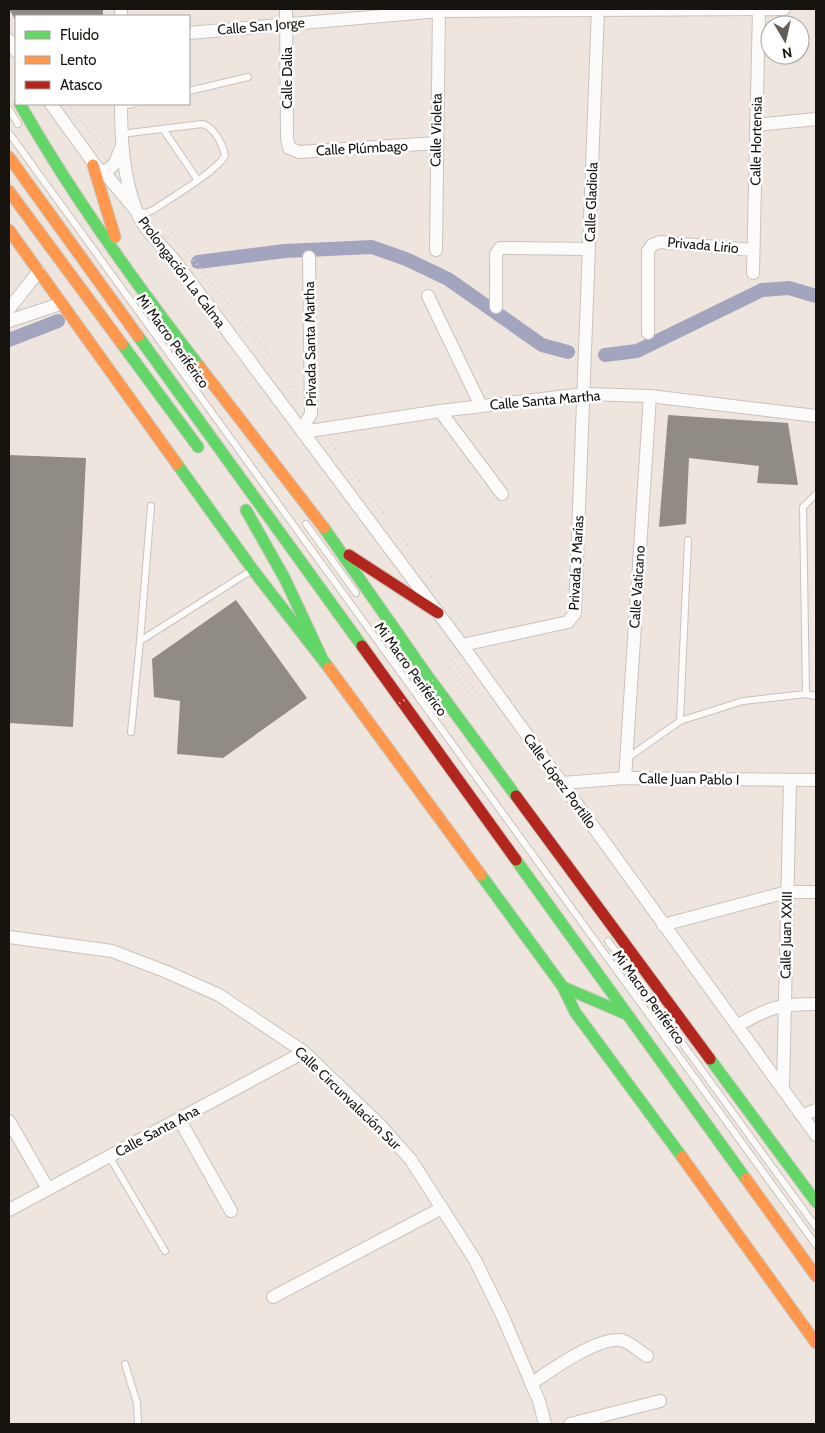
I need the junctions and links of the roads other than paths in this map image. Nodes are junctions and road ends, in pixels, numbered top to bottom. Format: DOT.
graph roads {
  1 [pos="286,9"];
  2 [pos="784,9"];
  3 [pos="439,10"];
  4 [pos="598,10"];
  5 [pos="759,10"];
  6 [pos="286,24"];
  7 [pos="190,33"];
  8 [pos="248,77"];
  9 [pos="190,91"];
  10 [pos="21,105"];
  11 [pos="52,105"];
  12 [pos="125,105"];
  13 [pos="9,110"];
  14 [pos="816,119"];
  15 [pos="756,125"];
  16 [pos="163,129"];
  17 [pos="23,131"];
  18 [pos="9,133"];
  19 [pos="121,134"];
  20 [pos="436,144"];
  21 [pos="121,148"];
  22 [pos="289,148"];
  23 [pos="9,157"];
  24 [pos="98,168"];
  25 [pos="197,180"];
  26 [pos="59,184"];
  27 [pos="9,191"];
  28 [pos="136,210"];
  29 [pos="9,230"];
  30 [pos="589,249"];
  31 [pos="436,250"];
  32 [pos="753,250"];
  33 [pos="120,255"];
  34 [pos="309,257"];
  35 [pos="39,271"];
  36 [pos="753,273"];
  37 [pos="428,296"];
  38 [pos="60,304"];
  39 [pos="496,307"];
  40 [pos="9,310"];
  41 [pos="9,321"];
  42 [pos="648,332"];
  43 [pos="584,394"];
  44 [pos="650,396"];
  45 [pos="481,406"];
  46 [pos="224,411"];
  47 [pos="440,411"];
  48 [pos="816,416"];
  49 [pos="302,431"];
  50 [pos="204,455"];
  51 [pos="502,494"];
  52 [pos="816,494"];
  53 [pos="151,506"];
  54 [pos="300,516"];
  55 [pos="688,540"];
  56 [pos="339,548"];
  57 [pos="253,570"];
  58 [pos="302,584"];
  59 [pos="358,596"];
  60 [pos="438,612"];
  61 [pos="330,622"];
  62 [pos="140,641"];
  63 [pos="462,645"];
  64 [pos="321,656"];
  65 [pos="381,673"];
  66 [pos="806,694"];
  67 [pos="816,696"];
  68 [pos="680,721"];
  69 [pos="131,732"];
  70 [pos="626,759"];
  71 [pos="625,778"];
  72 [pos="790,780"];
  73 [pos="816,780"];
  74 [pos="562,783"];
  75 [pos="787,892"];
  76 [pos="816,892"];
  77 [pos="663,925"];
  78 [pos="9,936"];
  79 [pos="605,936"];
  80 [pos="563,988"];
  81 [pos="784,1004"];
  82 [pos="816,1004"];
  83 [pos="626,1014"];
  84 [pos="738,1024"];
  85 [pos="304,1052"];
  86 [pos="782,1089"];
  87 [pos="816,1110"];
  88 [pos="803,1115"];
  89 [pos="179,1118"];
  90 [pos="9,1121"];
  91 [pos="816,1135"];
  92 [pos="109,1156"];
  93 [pos="48,1189"];
  94 [pos="816,1202"];
  95 [pos="442,1208"];
  96 [pos="9,1210"];
  97 [pos="231,1211"];
  98 [pos="816,1227"];
  99 [pos="816,1245"];
  100 [pos="165,1251"];
  101 [pos="816,1276"];
  102 [pos="273,1297"];
  103 [pos="816,1343"];
  104 [pos="647,1356"];
  105 [pos="125,1364"];
  106 [pos="531,1384"];
  107 [pos="660,1401"];
  108 [pos="138,1424"];
  109 [pos="546,1424"];
  110 [pos="570,1424"];
  1 -- 6 [label="street, Calle Dalia"];
  2 -- 5 [label="street, Calle San Jorge"];
  3 -- 4 [label="street, Calle San Jorge"];
  3 -- 6 [label="street, Calle San Jorge"];
  3 -- 20 [label="street, Calle Violeta"];
  4 -- 5 [label="street, Calle San Jorge"];
  4 -- 30 [label="street, Calle Gladiola"];
  5 -- 15 [label="street, Calle Hortensia"];
  6 -- 7 [label="street, Calle San Jorge"];
  6 -- 22 [label="street, Calle Dalia"];
  8 -- 9 [label="lane"];
  10 -- 33 [label="main road"];
  11 -- 24 [label="street"];
  12 -- 19 [label="street, Prolongación La Calma"];
  13 -- 17 [label="lane"];
  14 -- 15 [label="street"];
  15 -- 32 [label="street, Calle Hortensia"];
  16 -- 19 [label="lane"];
  16 -- 25 [label="lane"];
  16 -- 25 [label="lane"];
  18 -- 99 [label="lane, Mi Macro Periférico"];
  19 -- 21 [label="street, Prolongación La Calma"];
  20 -- 22 [label="street, Calle Plúmbago"];
  20 -- 31 [label="street, Calle Violeta"];
  21 -- 24 [label="street, Prolongación La Calma"];
  21 -- 28 [label="street, Prolongación La Calma"];
  23 -- 65 [label="main road"];
  24 -- 28 [label="street"];
  24 -- 33 [label="main road"];
  25 -- 28 [label="lane"];
  26 -- 46 [label="lane, Mi Macro Periférico"];
  27 -- 50 [label="main road"];
  28 -- 49 [label="street, Prolongación La Calma"];
  29 -- 35 [label="main road"];
  30 -- 39 [label="street"];
  30 -- 43 [label="street, Calle Gladiola"];
  32 -- 36 [label="street, Calle Hortensia"];
  32 -- 42 [label="street, Privada Lirio"];
  33 -- 56 [label="main road"];
  34 -- 49 [label="street, Privada Santa Martha"];
  35 -- 38 [label="main road"];
  35 -- 40 [label="street"];
  37 -- 45 [label="street"];
  38 -- 41 [label="street"];
  38 -- 57 [label="main road"];
  43 -- 44 [label="street, Calle Santa Martha"];
  43 -- 45 [label="street, Calle Santa Martha"];
  43 -- 63 [label="street, Privada 3 Marías"];
  44 -- 48 [label="street, Calle Santa Martha"];
  44 -- 70 [label="street, Calle Vaticano"];
  45 -- 47 [label="street, Calle Santa Martha"];
  47 -- 49 [label="street, Calle Santa Martha"];
  47 -- 51 [label="street"];
  49 -- 60 [label="street, Calle López Portillo"];
  52 -- 66 [label="lane"];
  53 -- 62 [label="lane"];
  54 -- 59 [label="lane"];
  55 -- 68 [label="lane"];
  56 -- 60 [label="main road"];
  56 -- 94 [label="main road"];
  57 -- 62 [label="lane"];
  57 -- 64 [label="main road"];
  58 -- 64 [label="main road"];
  60 -- 63 [label="street, Calle López Portillo"];
  61 -- 65 [label="main road"];
  62 -- 69 [label="lane"];
  63 -- 74 [label="street, Calle López Portillo"];
  64 -- 80 [label="main road"];
  65 -- 83 [label="main road"];
  66 -- 67 [label="lane"];
  66 -- 68 [label="lane"];
  68 -- 70 [label="lane"];
  70 -- 71 [label="street, Calle Vaticano"];
  71 -- 72 [label="street, Calle Juan Pablo I"];
  71 -- 74 [label="street, Calle Juan Pablo I"];
  72 -- 73 [label="street, Calle Juan Pablo I"];
  72 -- 75 [label="street, Calle Juan XXIII"];
  74 -- 77 [label="street, Calle López Portillo"];
  75 -- 76 [label="street"];
  75 -- 77 [label="street"];
  75 -- 81 [label="street, Calle Juan XXIII"];
  77 -- 84 [label="street, Calle López Portillo"];
  78 -- 85 [label="street, Calle Circunvalación Sur"];
  79 -- 98 [label="lane, Mi Macro Periférico"];
  80 -- 83 [label="main road"];
  80 -- 103 [label="main road"];
  81 -- 82 [label="street"];
  81 -- 84 [label="street"];
  81 -- 86 [label="street, Calle Juan XXIII"];
  83 -- 101 [label="main road"];
  84 -- 86 [label="street, Calle López Portillo"];
  85 -- 89 [label="street, Calle Santa Ana"];
  85 -- 95 [label="street, Calle Circunvalación Sur"];
  86 -- 88 [label="street, Calle López Portillo"];
  87 -- 88 [label="street"];
  88 -- 91 [label="street, Calle López Portillo"];
  89 -- 92 [label="street, Calle Santa Ana"];
  89 -- 97 [label="street"];
  90 -- 93 [label="street"];
  92 -- 93 [label="street, Calle Santa Ana"];
  92 -- 100 [label="lane"];
  93 -- 96 [label="street, Calle Santa Ana"];
  95 -- 102 [label="street"];
  95 -- 106 [label="street, Calle Circunvalación Sur"];
  104 -- 106 [label="street"];
  105 -- 108 [label="lane"];
  106 -- 109 [label="street, Calle Circunvalación Sur"];
  107 -- 110 [label="street"];
}
